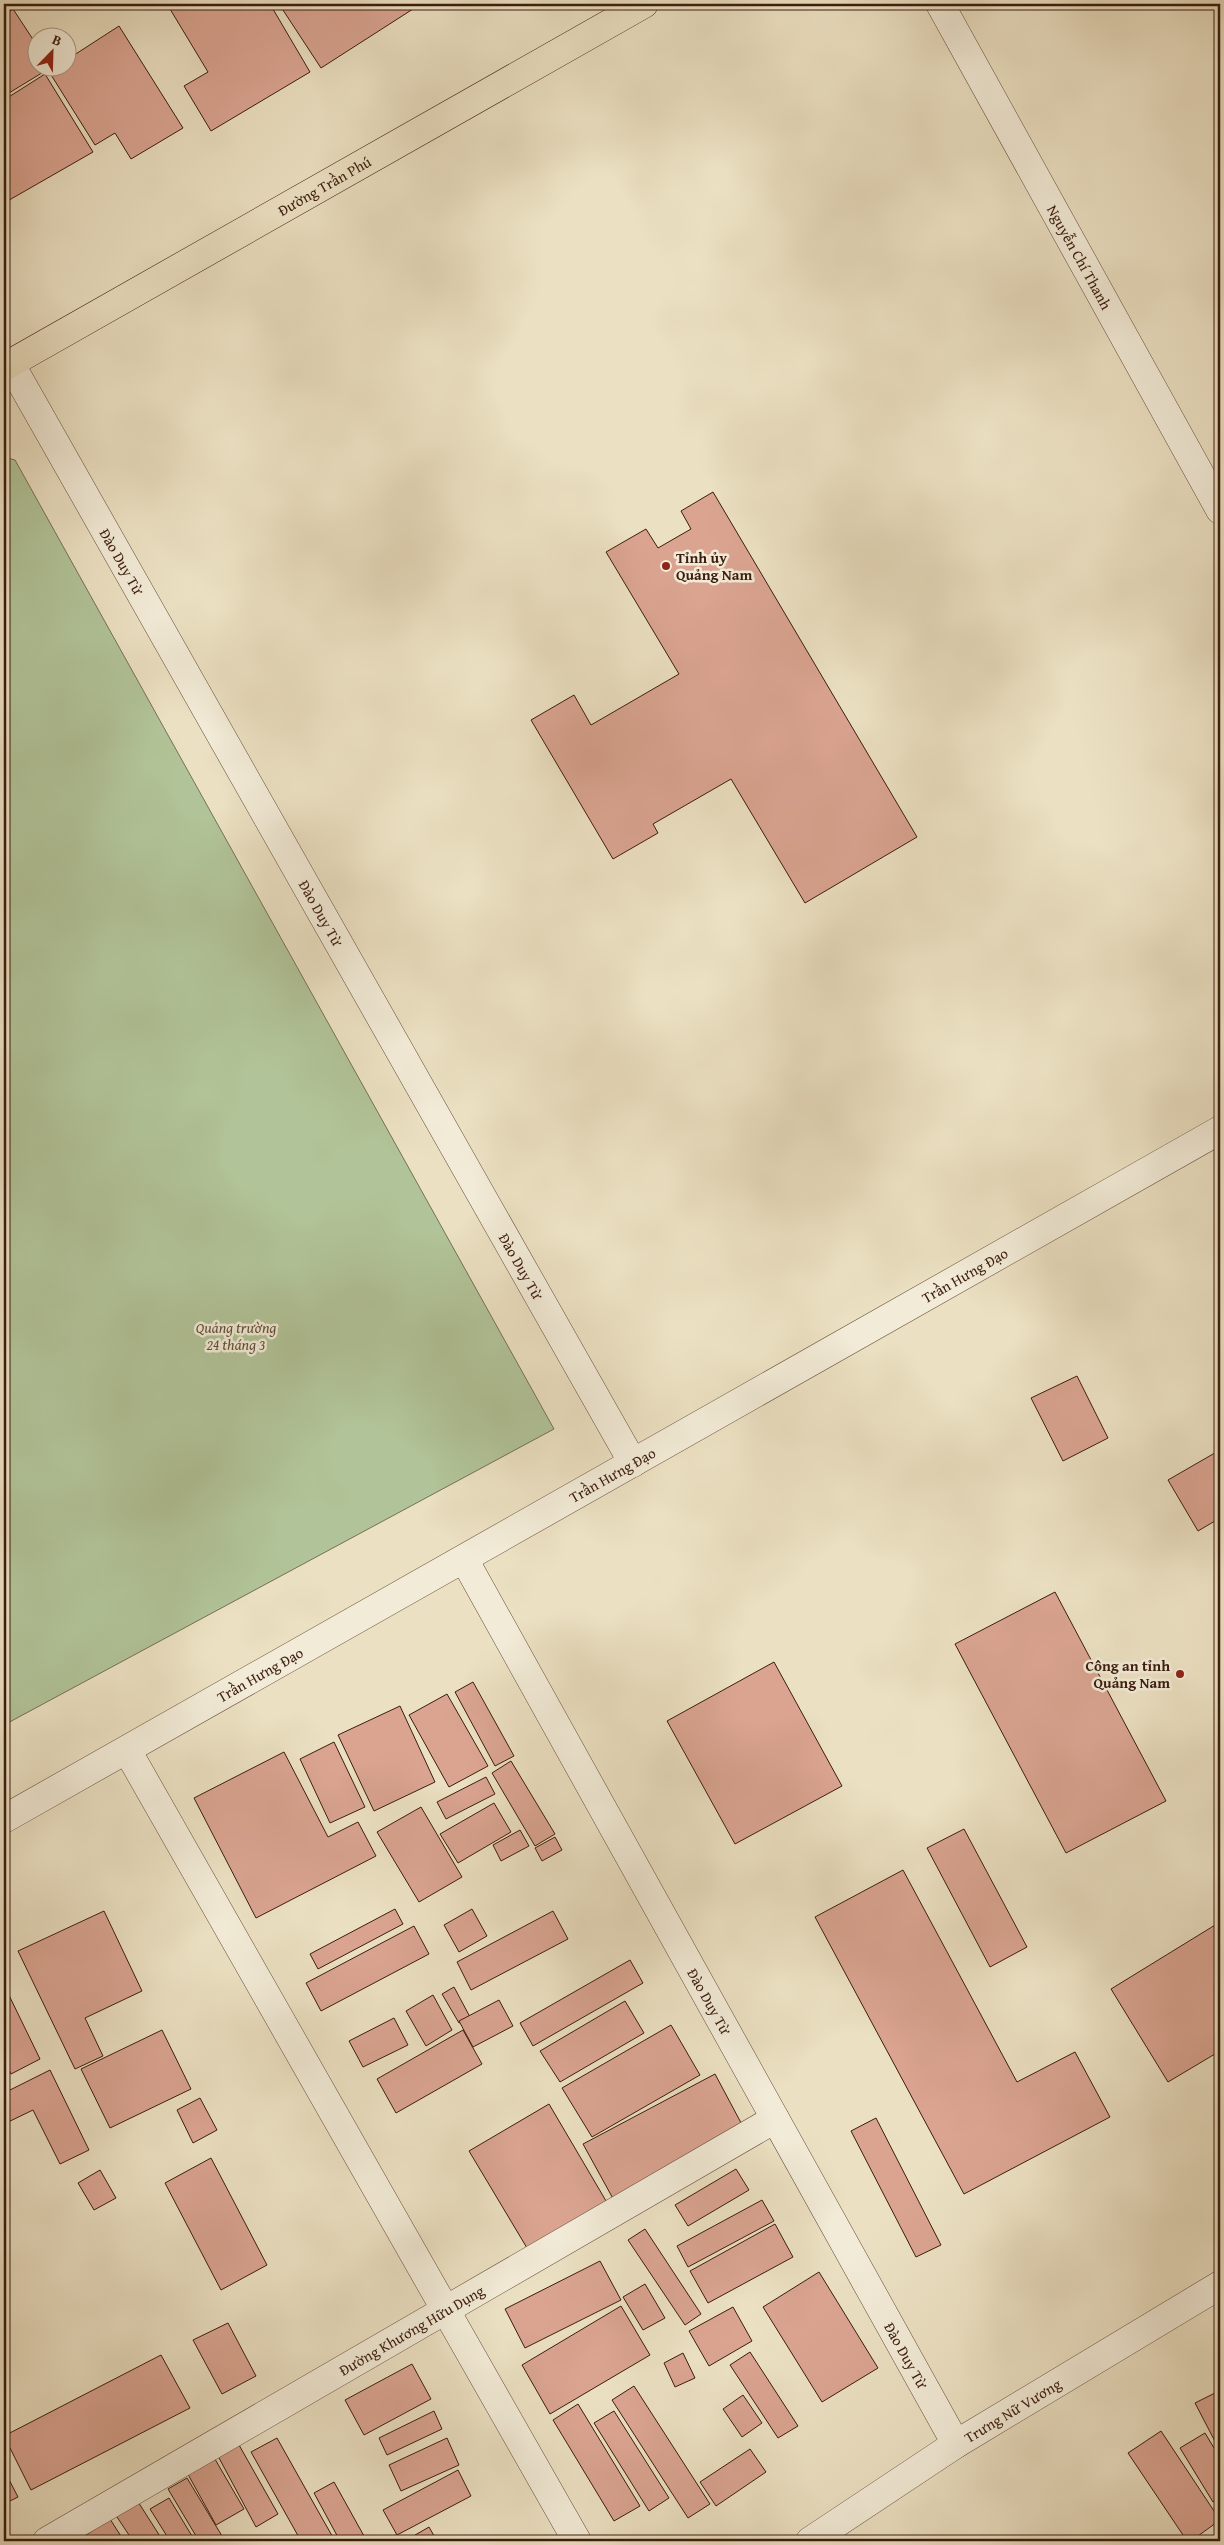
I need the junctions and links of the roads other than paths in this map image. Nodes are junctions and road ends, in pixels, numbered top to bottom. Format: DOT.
graph roads {
  1 [pos="644,4"];
  2 [pos="940,4"];
  3 [pos="7,365"];
  4 [pos="1220,510"];
  5 [pos="1220,1130"];
  6 [pos="633,1463"];
  7 [pos="464,1559"];
  8 [pos="127,1750"];
  9 [pos="4,1819"];
  10 [pos="775,2119"];
  11 [pos="1220,2285"];
  12 [pos="446,2310"];
  13 [pos="956,2444"];
  14 [pos="47,2541"];
  15 [pos="577,2541"];
  16 [pos="810,2541"];
  1 -- 3 [label="main road, Đường Trần Phú"];
  2 -- 4 [label="street, Nguyễn Chí Thanh"];
  3 -- 6 [label="street, Đào Duy Từ"];
  5 -- 6 [label="street, Trần Hưng Đạo"];
  6 -- 7 [label="street, Trần Hưng Đạo"];
  7 -- 8 [label="street, Trần Hưng Đạo"];
  7 -- 10 [label="street, Đào Duy Từ"];
  8 -- 9 [label="street, Trần Hưng Đạo"];
  8 -- 12 [label="street"];
  10 -- 12 [label="street, Đường Khương Hữu Dụng"];
  10 -- 13 [label="street, Đào Duy Từ"];
  11 -- 13 [label="street, Trưng Nữ Vương"];
  12 -- 14 [label="street, Đường Khương Hữu Dụng"];
  12 -- 15 [label="street"];
  13 -- 16 [label="street, Trưng Nữ Vương"];
}
